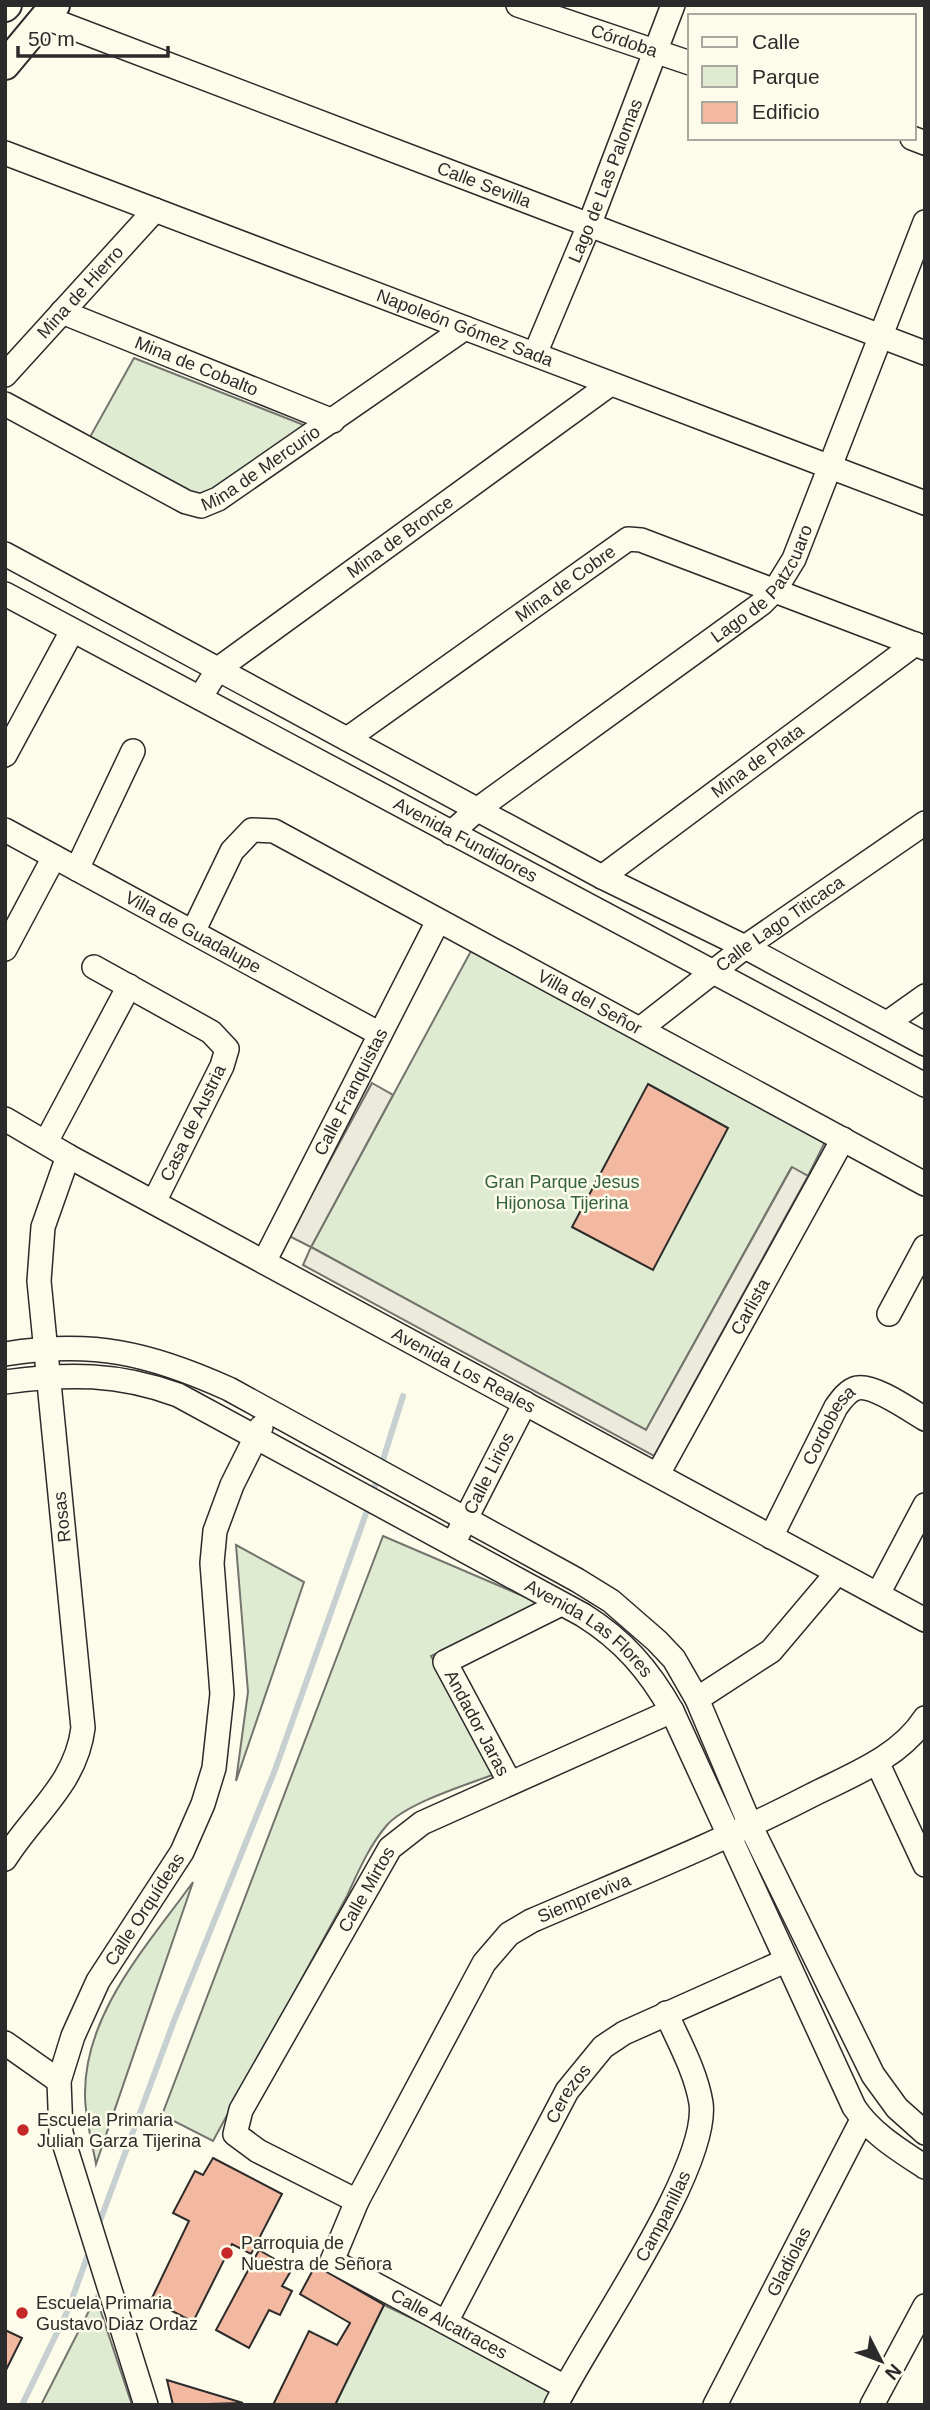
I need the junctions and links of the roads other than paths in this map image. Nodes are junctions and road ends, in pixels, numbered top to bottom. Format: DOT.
graph roads {
  1 [pos="518,5"];
  2 [pos="673,5"];
  3 [pos="49,11"];
  4 [pos="655,52"];
  5 [pos="688,62"];
  6 [pos="5,65"];
  7 [pos="5,153"];
  8 [pos="155,209"];
  9 [pos="925,222"];
  10 [pos="590,223"];
  11 [pos="62,312"];
  12 [pos="466,328"];
  13 [pos="881,336"];
  14 [pos="925,353"];
  15 [pos="535,354"];
  16 [pos="5,375"];
  17 [pos="609,385"];
  18 [pos="5,404"];
  19 [pos="332,421"];
  20 [pos="830,468"];
  21 [pos="925,503"];
  22 [pos="5,554"];
  23 [pos="775,590"];
  24 [pos="5,594"];
  25 [pos="72,631"];
  26 [pos="920,646"];
  27 [pos="218,670"];
  28 [pos="200,698"];
  29 [pos="347,739"];
  30 [pos="133,751"];
  31 [pos="5,755"];
  32 [pos="478,809"];
  33 [pos="925,823"];
  34 [pos="5,830"];
  35 [pos="451,833"];
  36 [pos="54,857"];
  37 [pos="77,869"];
  38 [pos="602,877"];
  39 [pos="438,921"];
  40 [pos="193,932"];
  41 [pos="745,947"];
  42 [pos="5,949"];
  43 [pos="94,967"];
  44 [pos="712,973"];
  45 [pos="129,986"];
  46 [pos="925,996"];
  47 [pos="887,1024"];
  48 [pos="640,1029"];
  49 [pos="380,1034"];
  50 [pos="925,1044"];
  51 [pos="925,1086"];
  52 [pos="5,1119"];
  53 [pos="843,1139"];
  54 [pos="46,1142"];
  55 [pos="68,1156"];
  56 [pos="925,1184"];
  57 [pos="154,1202"];
  58 [pos="925,1247"];
  59 [pos="264,1262"];
  60 [pos="888,1314"];
  61 [pos="46,1348"];
  62 [pos="5,1354"];
  63 [pos="48,1376"];
  64 [pos="5,1382"];
  65 [pos="525,1403"];
  66 [pos="270,1411"];
  67 [pos="925,1419"];
  68 [pos="256,1438"];
  69 [pos="658,1474"];
  70 [pos="925,1505"];
  71 [pos="465,1521"];
  72 [pos="771,1536"];
  73 [pos="452,1544"];
  74 [pos="837,1573"];
  75 [pos="878,1594"];
  76 [pos="561,1604"];
  77 [pos="925,1620"];
  78 [pos="697,1699"];
  79 [pos="672,1711"];
  80 [pos="925,1718"];
  81 [pos="877,1762"];
  82 [pos="510,1783"];
  83 [pos="751,1827"];
  84 [pos="729,1836"];
  85 [pos="5,1859"];
  86 [pos="925,1865"];
  87 [pos="785,1961"];
  88 [pos="666,2013"];
  89 [pos="5,2043"];
  90 [pos="60,2081"];
  91 [pos="862,2120"];
  92 [pos="925,2133"];
  93 [pos="925,2166"];
  94 [pos="357,2201"];
  95 [pos="332,2261"];
  96 [pos="925,2306"];
  97 [pos="446,2322"];
  98 [pos="561,2396"];
  99 [pos="146,2405"];
  100 [pos="715,2405"];
  101 [pos="872,2405"];
  1 -- 4 [label="street, Córdoba"];
  2 -- 4 [label="street, Lago de Las Palomas"];
  3 -- 6 [label="main road"];
  3 -- 10 [label="street, Calle Sevilla"];
  4 -- 5 [label="street, Córdoba"];
  4 -- 10 [label="street, Lago de Las Palomas"];
  7 -- 8 [label="street, Napoleón Gómez Sada"];
  8 -- 11 [label="street, Mina de Hierro"];
  8 -- 12 [label="street, Napoleón Gómez Sada"];
  9 -- 13 [label="street, Lago de Patzcuaro"];
  10 -- 13 [label="street, Calle Sevilla"];
  10 -- 15 [label="street, Lago de Las Palomas"];
  11 -- 16 [label="street, Mina de Hierro"];
  11 -- 19 [label="street, Mina de Cobalto"];
  12 -- 15 [label="street, Napoleón Gómez Sada"];
  12 -- 19 [label="street, Mina de Mercurio"];
  13 -- 14 [label="street, Calle Sevilla"];
  13 -- 20 [label="street, Lago de Patzcuaro"];
  15 -- 17 [label="street, Napoleón Gómez Sada"];
  17 -- 20 [label="street, Napoleón Gómez Sada"];
  17 -- 27 [label="street, Mina de Bronce"];
  18 -- 19 [label="street, Mina de Mercurio"];
  20 -- 21 [label="street, Napoleón Gómez Sada"];
  20 -- 23 [label="street, Lago de Patzcuaro"];
  22 -- 27 [label="street, Avenida Fundidores"];
  23 -- 26 [label="street, Mina de Cobre"];
  23 -- 29 [label="street, Mina de Cobre"];
  23 -- 32 [label="street, Lago de Patzcuaro"];
  24 -- 25 [label="street, Avenida Fundidores"];
  25 -- 28 [label="street, Avenida Fundidores"];
  25 -- 31 [label="street"];
  26 -- 38 [label="street, Mina de Plata"];
  27 -- 28 [label="street, Mina de Bronce"];
  27 -- 29 [label="street, Avenida Fundidores"];
  28 -- 35 [label="street, Avenida Fundidores"];
  29 -- 32 [label="street, Avenida Fundidores"];
  30 -- 37 [label="street"];
  32 -- 35 [label="street, Lago de Patzcuaro"];
  32 -- 38 [label="street, Avenida Fundidores"];
  33 -- 41 [label="street, Calle Lago Titicaca"];
  34 -- 36 [label="street, Villa de Guadalupe"];
  35 -- 44 [label="street, Avenida Fundidores"];
  36 -- 37 [label="street, Villa de Guadalupe"];
  36 -- 42 [label="street"];
  37 -- 40 [label="street, Villa de Guadalupe"];
  38 -- 41 [label="street, Avenida Fundidores"];
  39 -- 40 [label="street, Villa del Señor"];
  39 -- 48 [label="street, Villa del Señor"];
  39 -- 49 [label="street, Calle Franquistas"];
  40 -- 49 [label="street, Villa de Guadalupe"];
  41 -- 44 [label="street, Calle Lago Titicaca"];
  41 -- 47 [label="street, Avenida Fundidores"];
  43 -- 45 [label="street"];
  44 -- 48 [label="street, Calle Lago Titicaca"];
  44 -- 51 [label="street, Avenida Fundidores"];
  45 -- 54 [label="street"];
  45 -- 57 [label="street, Casa de Austria"];
  46 -- 47 [label="street"];
  47 -- 50 [label="street, Avenida Fundidores"];
  48 -- 53 [label="street, Villa del Señor"];
  49 -- 59 [label="street, Calle Franquistas"];
  52 -- 54 [label="street, Avenida Los Reales"];
  53 -- 56 [label="street, Villa del Señor"];
  53 -- 69 [label="street, Carlista"];
  54 -- 55 [label="street, Avenida Los Reales"];
  55 -- 57 [label="street, Avenida Los Reales"];
  55 -- 61 [label="street, Rosas"];
  57 -- 59 [label="street, Avenida Los Reales"];
  58 -- 60 [label="street"];
  59 -- 65 [label="street, Avenida Los Reales"];
  61 -- 62 [label="street, Avenida Las Flores"];
  61 -- 63 [label="street, Rosas"];
  61 -- 66 [label="street, Avenida Las Flores"];
  63 -- 64 [label="street, Avenida Las Flores"];
  63 -- 68 [label="street, Avenida Las Flores"];
  63 -- 85 [label="street, Rosas"];
  65 -- 69 [label="street, Avenida Los Reales"];
  65 -- 71 [label="street, Calle Lirios"];
  66 -- 68 [label="street, Calle Orquídeas"];
  66 -- 71 [label="street, Avenida Las Flores"];
  67 -- 72 [label="street, Cordobesa"];
  68 -- 73 [label="street, Avenida Las Flores"];
  68 -- 90 [label="street, Calle Orquídeas"];
  69 -- 72 [label="street, Avenida Los Reales"];
  70 -- 75 [label="street"];
  71 -- 73 [label="street, Calle Lirios"];
  71 -- 78 [label="street, Avenida Las Flores"];
  72 -- 74 [label="street, Avenida Los Reales"];
  73 -- 76 [label="street, Avenida Las Flores"];
  74 -- 75 [label="street, Avenida Los Reales"];
  74 -- 78 [label="street"];
  75 -- 77 [label="street, Avenida Los Reales"];
  76 -- 79 [label="street, Avenida Las Flores"];
  76 -- 82 [label="street, Andador Jaras"];
  78 -- 83 [label="street, Avenida Las Flores"];
  79 -- 82 [label="street, Calle Mirtos"];
  79 -- 84 [label="street, Avenida Las Flores"];
  80 -- 81 [label="street, Siempreviva"];
  81 -- 83 [label="street, Siempreviva"];
  81 -- 86 [label="street"];
  82 -- 94 [label="street, Calle Mirtos"];
  83 -- 84 [label="street, Siempreviva"];
  83 -- 92 [label="street, Avenida Las Flores"];
  84 -- 87 [label="street, Avenida Las Flores"];
  84 -- 94 [label="street, Siempreviva"];
  87 -- 88 [label="street, Cerezos"];
  87 -- 91 [label="street, Avenida Las Flores"];
  88 -- 97 [label="street, Cerezos"];
  88 -- 98 [label="street, Campanillas"];
  89 -- 90 [label="street"];
  90 -- 99 [label="street, Calle Orquídeas"];
  91 -- 93 [label="street, Avenida Las Flores"];
  91 -- 100 [label="street, Gladiolas"];
  94 -- 95 [label="street, Siempreviva"];
  95 -- 97 [label="street, Calle Alcatraces"];
  96 -- 101 [label="street"];
  97 -- 98 [label="street, Calle Alcatraces"];
}
